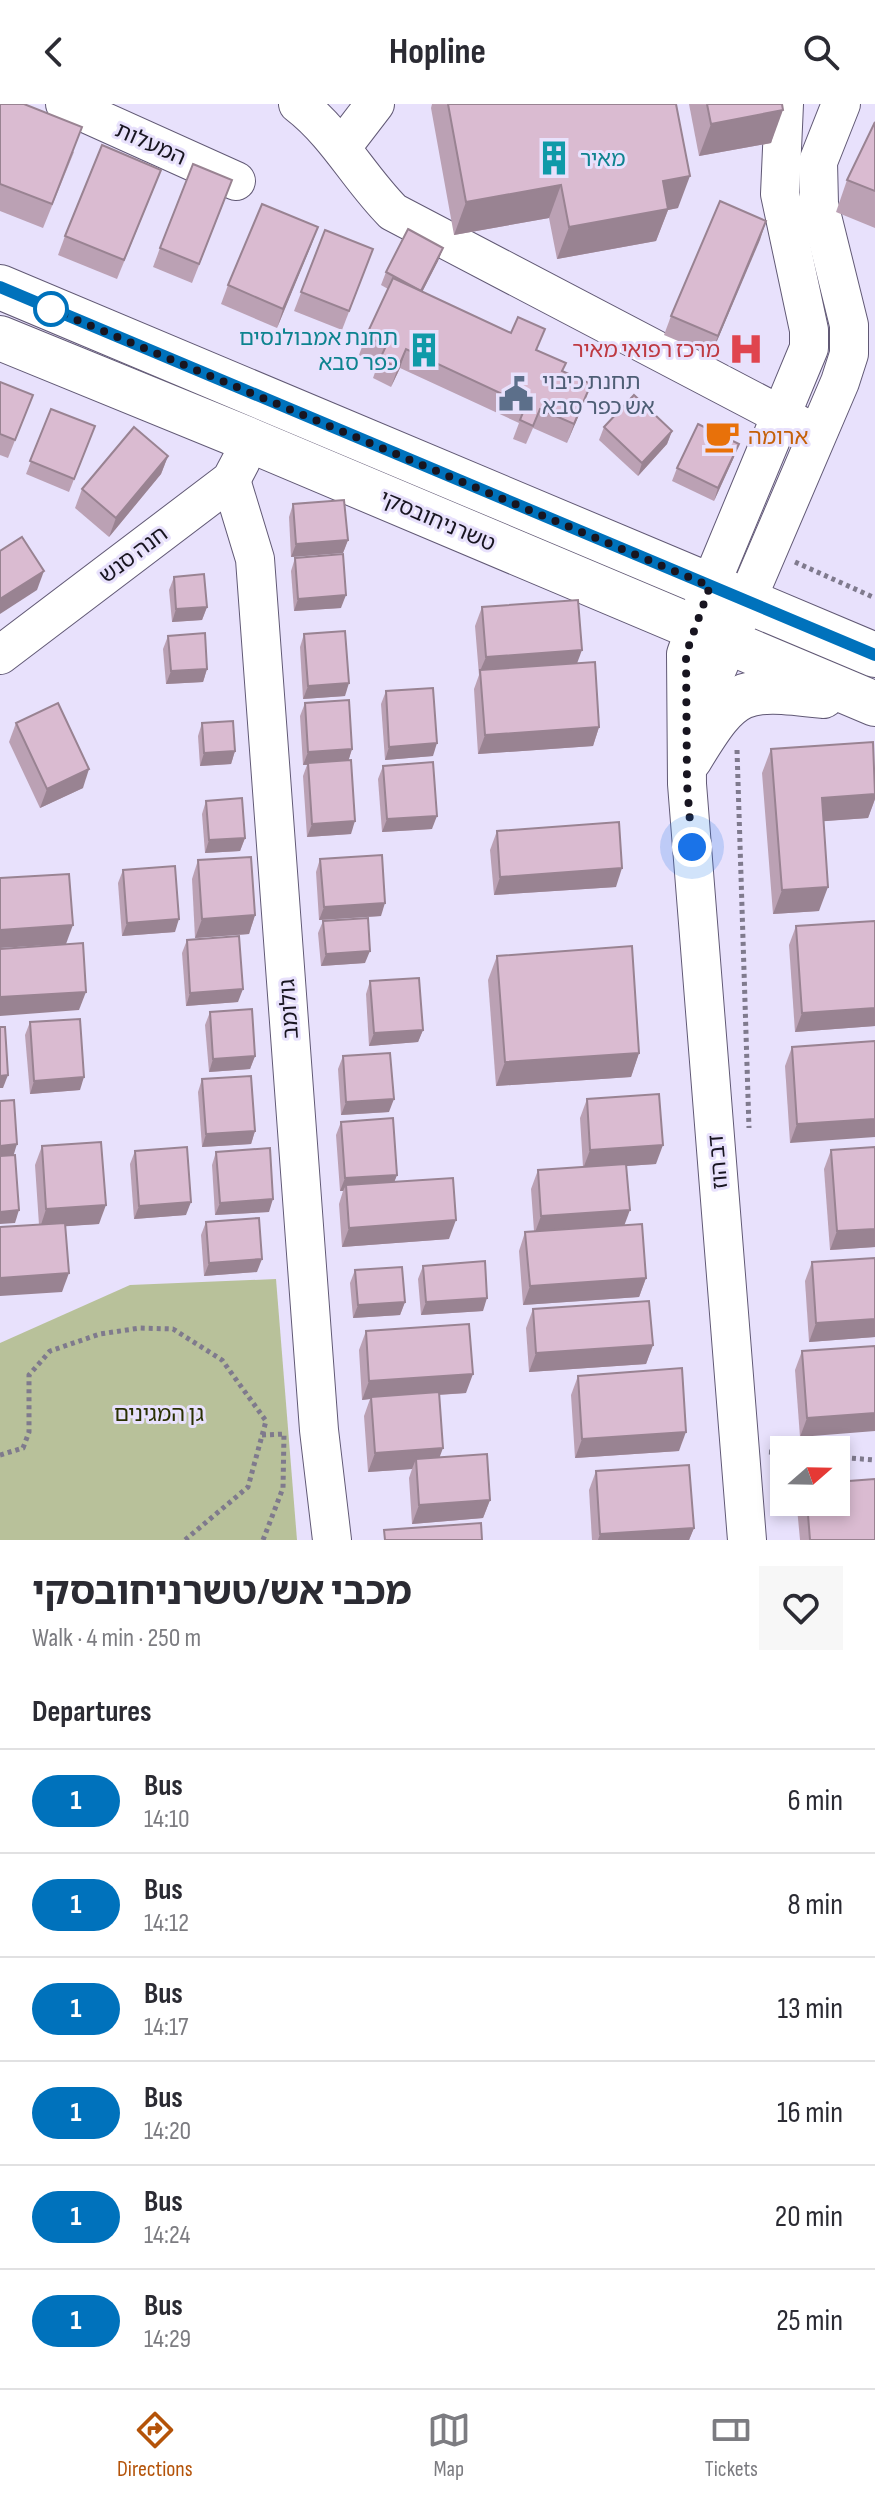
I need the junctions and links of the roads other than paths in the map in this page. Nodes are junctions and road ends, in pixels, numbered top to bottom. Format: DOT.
graph roads {
  1 [pos="65,104"];
  2 [pos="298,104"];
  3 [pos="375,104"];
  4 [pos="784,104"];
  5 [pos="841,104"];
  6 [pos="342,147"];
  7 [pos="236,181"];
  8 [pos="0,287"];
  9 [pos="0,338"];
  10 [pos="782,415"];
  11 [pos="817,435"];
  12 [pos="252,441"];
  13 [pos="231,480"];
  14 [pos="728,594"];
  15 [pos="712,635"];
  16 [pos="0,655"];
  17 [pos="875,655"];
  18 [pos="872,703"];
  19 [pos="688,772"];
  20 [pos="332,1540"];
  21 [pos="747,1540"];
  1 -- 7 [label="street, המעלות"];
  2 -- 6 [label="street"];
  3 -- 6 [label="street"];
  4 -- 10 [label="street"];
  5 -- 11 [label="street"];
  6 -- 10 [label="street"];
  8 -- 14 [label="main road, טשרניחובסקי"];
  9 -- 12 [label="main road, טשרניחובסקי"];
  10 -- 11 [label="street"];
  10 -- 14 [label="street"];
  11 -- 14 [label="street"];
  12 -- 13 [label="street, חנה סנש"];
  12 -- 15 [label="main road, טשרניחובסקי"];
  13 -- 16 [label="street, חנה סנש"];
  13 -- 20 [label="street, גולומב"];
  14 -- 15 [label="street, דב הוז"];
  14 -- 17 [label="main road, טשרניחובסקי"];
  15 -- 18 [label="main road, טשרניחובסקי"];
  15 -- 19 [label="street, דב הוז"];
  18 -- 19 [label="main road"];
  19 -- 21 [label="street, דב הוז"];
}
